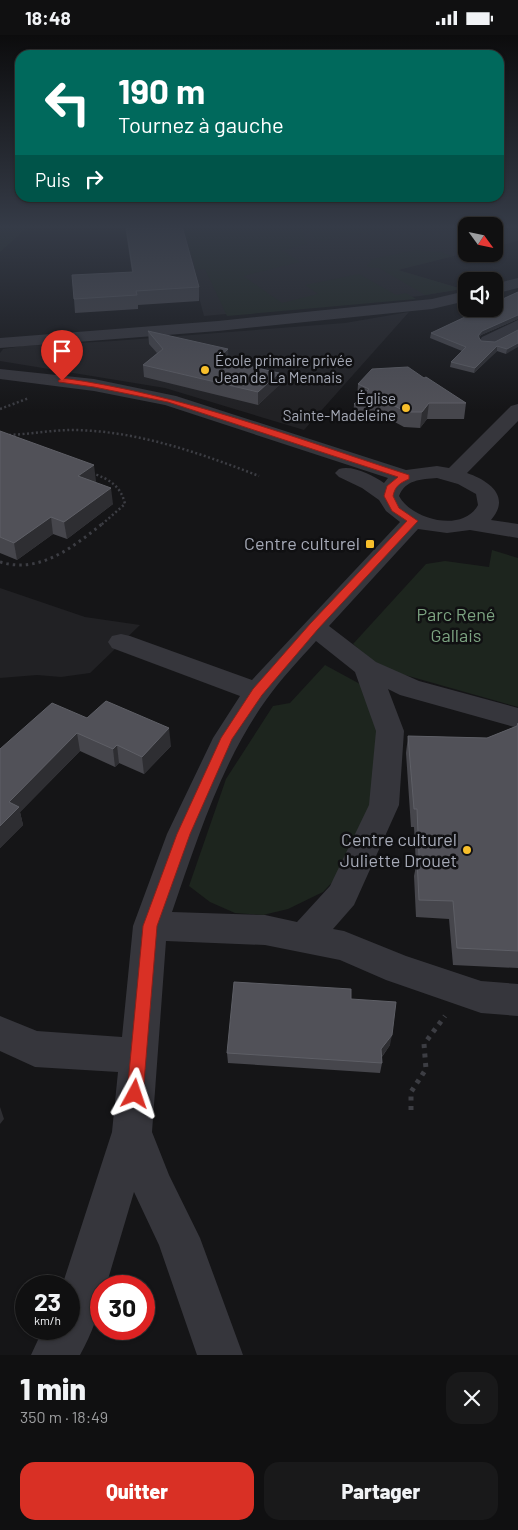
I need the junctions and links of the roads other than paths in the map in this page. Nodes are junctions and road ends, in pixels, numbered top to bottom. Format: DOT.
graph roads {
  1 [pos="458,298"];
  2 [pos="518,325"];
  3 [pos="488,341"];
  4 [pos="0,343"];
  5 [pos="0,374"];
  6 [pos="0,382"];
  7 [pos="518,409"];
  8 [pos="454,475"];
  9 [pos="406,477"];
  10 [pos="388,496"];
  11 [pos="489,503"];
  12 [pos="518,516"];
  13 [pos="413,521"];
  14 [pos="469,523"];
  15 [pos="518,531"];
  16 [pos="314,627"];
  17 [pos="121,642"];
  18 [pos="367,668"];
  19 [pos="258,692"];
  20 [pos="518,718"];
  21 [pos="150,926"];
  22 [pos="304,937"];
  23 [pos="518,1000"];
  24 [pos="0,1033"];
  25 [pos="139,1056"];
  26 [pos="132,1131"];
  27 [pos="54,1355"];
  28 [pos="220,1355"];
  1 -- 4 [label="street"];
  2 -- 3 [label="street"];
  5 -- 9 [label="street"];
  6 -- 10 [label="street"];
  7 -- 8 [label="street"];
  8 -- 9 [label="street"];
  8 -- 11 [label="street"];
  9 -- 10 [label="street"];
  10 -- 13 [label="street"];
  11 -- 12 [label="street"];
  11 -- 14 [label="street"];
  13 -- 14 [label="street"];
  13 -- 16 [label="street"];
  14 -- 15 [label="street"];
  16 -- 18 [label="street"];
  16 -- 19 [label="street"];
  17 -- 19 [label="street"];
  18 -- 20 [label="street"];
  18 -- 22 [label="street"];
  19 -- 21 [label="street"];
  21 -- 22 [label="street"];
  21 -- 25 [label="street"];
  22 -- 23 [label="street"];
  24 -- 25 [label="street"];
  25 -- 26 [label="street"];
  26 -- 27 [label="street"];
  26 -- 28 [label="street"];
}
